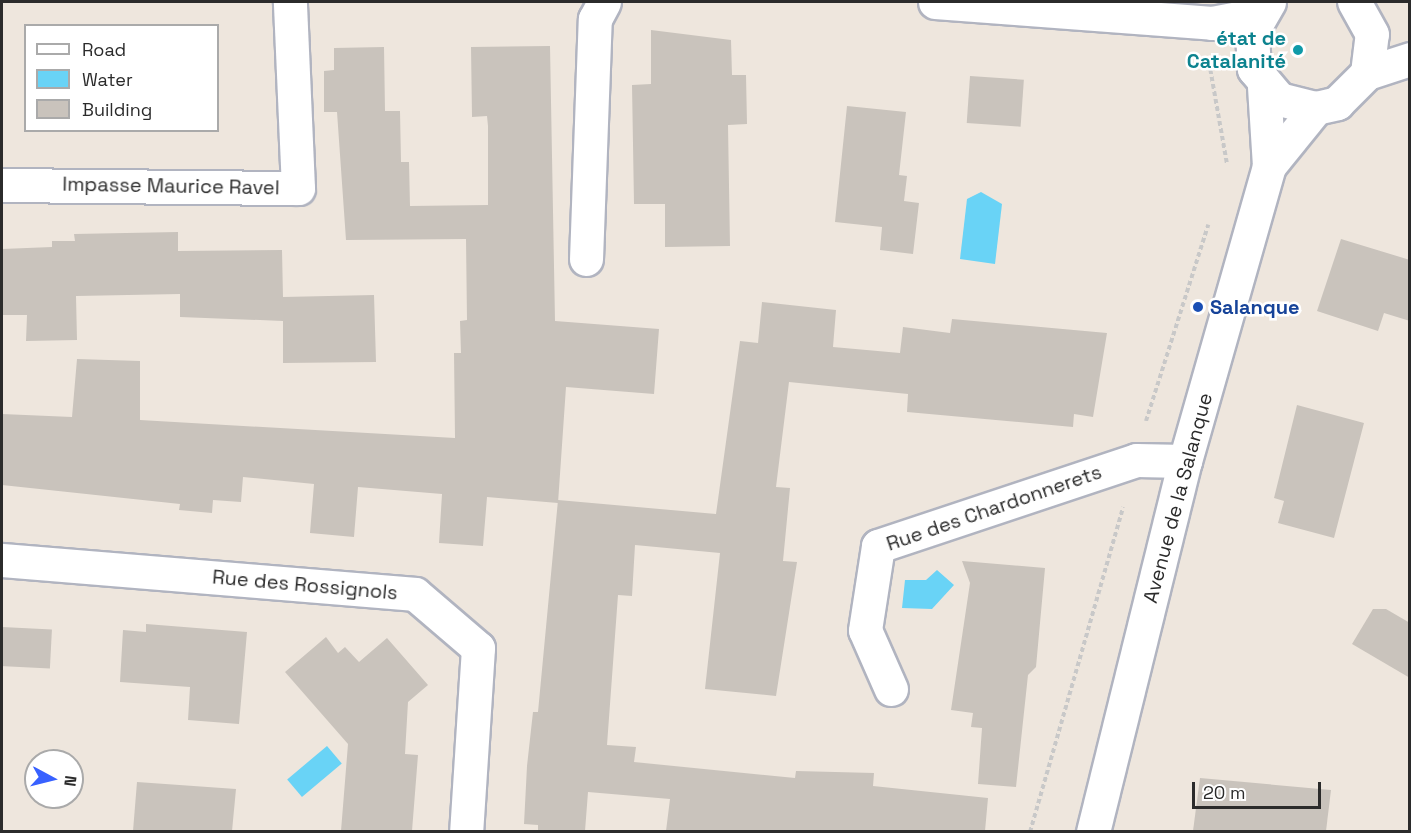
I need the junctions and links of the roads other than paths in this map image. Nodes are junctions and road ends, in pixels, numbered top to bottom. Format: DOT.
graph roads {
  1 [pos="290,2"];
  2 [pos="604,2"];
  3 [pos="935,2"];
  4 [pos="1354,2"];
  5 [pos="1264,8"];
  6 [pos="1212,23"];
  7 [pos="1372,34"];
  8 [pos="1250,50"];
  9 [pos="1410,54"];
  10 [pos="1410,59"];
  11 [pos="1367,73"];
  12 [pos="1264,86"];
  13 [pos="1317,108"];
  14 [pos="1269,166"];
  15 [pos="2,184"];
  16 [pos="586,259"];
  17 [pos="1185,461"];
  18 [pos="2,560"];
  19 [pos="891,689"];
  20 [pos="466,831"];
  21 [pos="1093,831"];
  1 -- 15 [label="street, Impasse Maurice Ravel"];
  2 -- 16 [label="street"];
  3 -- 6 [label="street"];
  4 -- 7 [label="street"];
  5 -- 6 [label="street"];
  5 -- 8 [label="street"];
  6 -- 8 [label="street"];
  7 -- 9 [label="street"];
  7 -- 11 [label="street"];
  8 -- 12 [label="street, Avenue de la Salanque"];
  10 -- 11 [label="street"];
  11 -- 13 [label="street"];
  12 -- 13 [label="street"];
  12 -- 14 [label="street, Avenue de la Salanque"];
  13 -- 14 [label="street, Avenue de la Salanque"];
  14 -- 17 [label="street, Avenue de la Salanque"];
  17 -- 19 [label="street, Rue des Chardonnerets"];
  17 -- 21 [label="street, Avenue de la Salanque"];
  18 -- 20 [label="street, Rue des Rossignols"];
}
